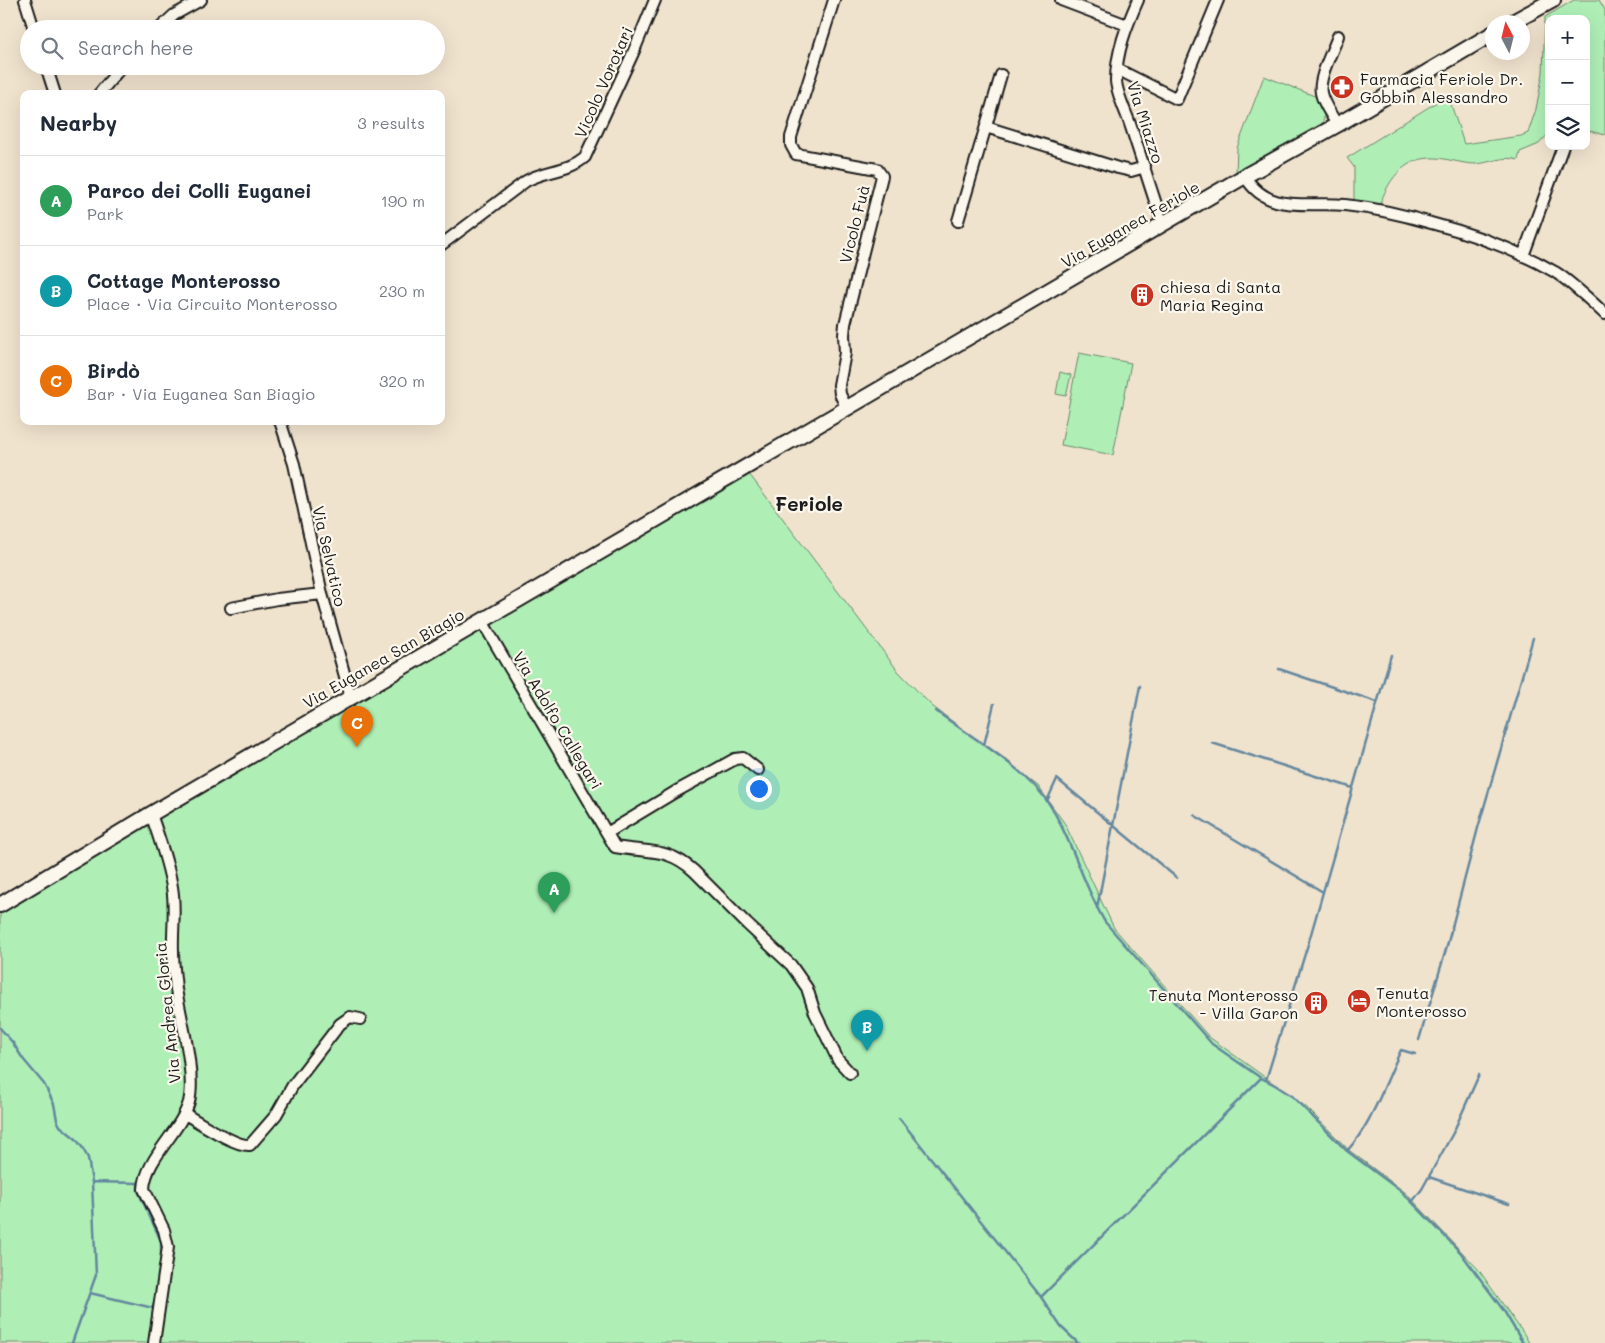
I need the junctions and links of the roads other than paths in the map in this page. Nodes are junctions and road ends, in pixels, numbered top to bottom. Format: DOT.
graph roads {
  1 [pos="25,0"];
  2 [pos="201,0"];
  3 [pos="655,0"];
  4 [pos="834,0"];
  5 [pos="1061,0"];
  6 [pos="1138,0"];
  7 [pos="1218,0"];
  8 [pos="1553,0"];
  9 [pos="1526,15"];
  10 [pos="31,20"];
  11 [pos="169,20"];
  12 [pos="1127,25"];
  13 [pos="1338,36"];
  14 [pos="1485,38"];
  15 [pos="1117,69"];
  16 [pos="49,75"];
  17 [pos="115,75"];
  18 [pos="1001,75"];
  19 [pos="54,90"];
  20 [pos="102,90"];
  21 [pos="1337,125"];
  22 [pos="986,127"];
  23 [pos="1562,150"];
  24 [pos="1145,167"];
  25 [pos="1245,176"];
  26 [pos="958,221"];
  27 [pos="1163,225"];
  28 [pos="445,243"];
  29 [pos="1523,256"];
  30 [pos="1605,314"];
  31 [pos="847,409"];
  32 [pos="281,425"];
  33 [pos="785,444"];
  34 [pos="322,594"];
  35 [pos="231,608"];
  36 [pos="482,621"];
  37 [pos="351,698"];
  38 [pos="758,770"];
  39 [pos="151,814"];
  40 [pos="608,833"];
  41 [pos="0,905"];
  42 [pos="360,1020"];
  43 [pos="850,1074"];
  44 [pos="184,1114"];
  45 [pos="154,1343"];
  1 -- 10 [label="street"];
  2 -- 11 [label="street"];
  3 -- 28 [label="street, Vicolo Vorotari"];
  4 -- 31 [label="street, Vicolo Fuà"];
  5 -- 12 [label="street"];
  6 -- 12 [label="street, Via Miazzo"];
  7 -- 15 [label="street"];
  8 -- 9 [label="main road"];
  12 -- 15 [label="street, Via Miazzo"];
  13 -- 21 [label="street"];
  14 -- 21 [label="main road, Via Euganea Feriole"];
  15 -- 24 [label="street, Via Miazzo"];
  16 -- 19 [label="street"];
  17 -- 20 [label="street"];
  18 -- 22 [label="street"];
  21 -- 25 [label="main road, Via Euganea Feriole"];
  22 -- 24 [label="street"];
  22 -- 26 [label="street"];
  23 -- 29 [label="street"];
  24 -- 27 [label="street, Via Miazzo"];
  25 -- 27 [label="main road, Via Euganea Feriole"];
  25 -- 29 [label="street"];
  27 -- 31 [label="main road, Via Euganea Feriole"];
  29 -- 30 [label="street"];
  31 -- 33 [label="main road, Via Euganea Feriole"];
  32 -- 34 [label="street, Via Selvatico"];
  33 -- 36 [label="main road, Via Euganea San Biagio"];
  34 -- 35 [label="street"];
  34 -- 37 [label="street, Via Selvatico"];
  36 -- 37 [label="main road, Via Euganea San Biagio"];
  36 -- 40 [label="street, Via Adolfo Callegari"];
  37 -- 39 [label="main road, Via Euganea San Biagio"];
  38 -- 40 [label="street"];
  39 -- 41 [label="main road, Via Euganea San Biagio"];
  39 -- 44 [label="street, Via Andrea Gloria"];
  40 -- 43 [label="street, Via Adolfo Callegari"];
  42 -- 44 [label="street"];
  44 -- 45 [label="street, Via Andrea Gloria"];
}
